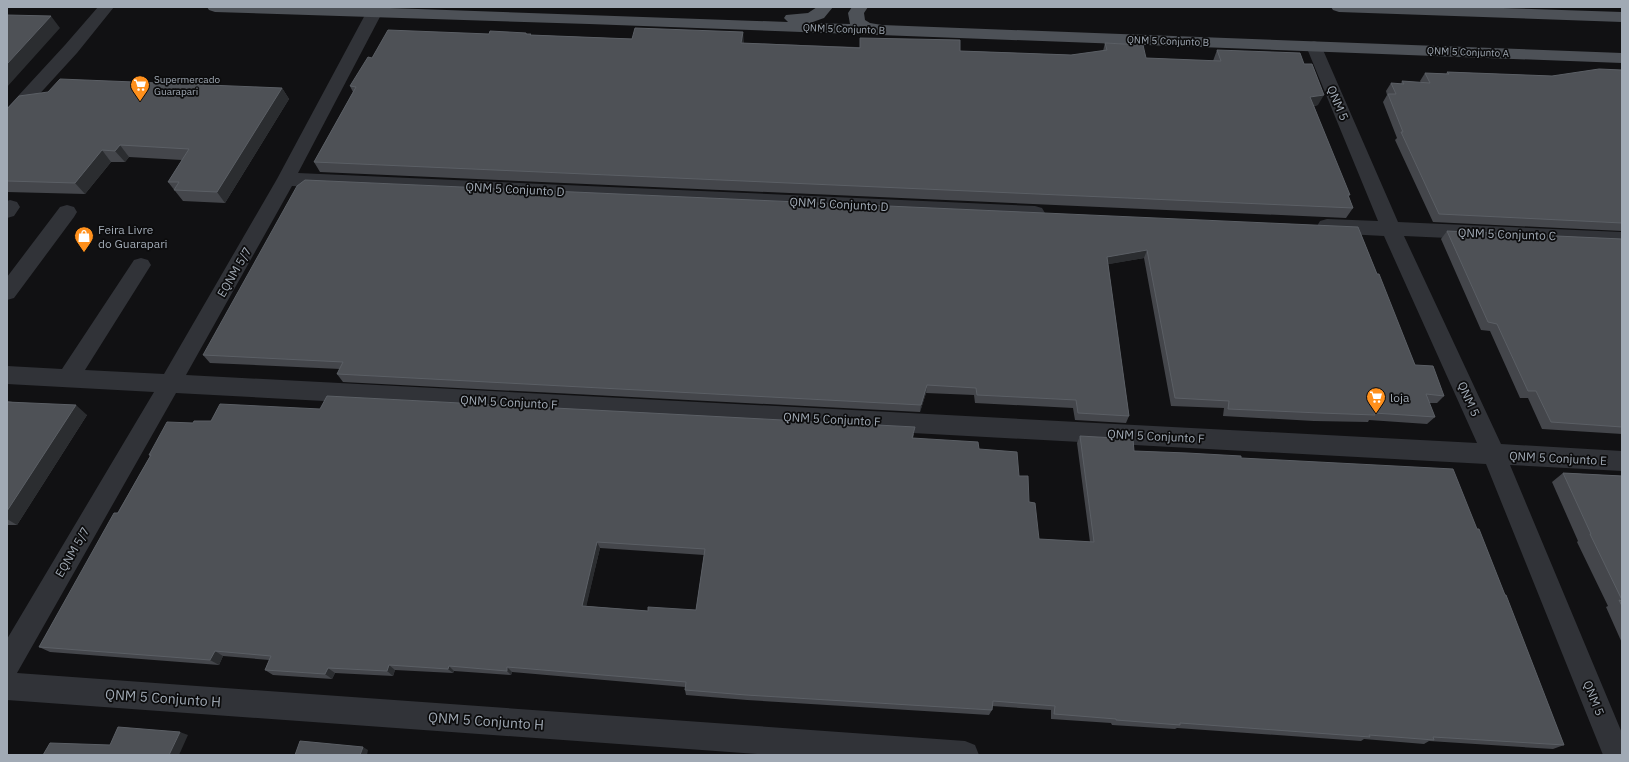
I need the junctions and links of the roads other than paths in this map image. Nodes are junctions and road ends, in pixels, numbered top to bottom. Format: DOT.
graph roads {
  1 [pos="106,7"];
  2 [pos="215,7"];
  3 [pos="825,7"];
  4 [pos="860,7"];
  5 [pos="1339,7"];
  6 [pos="374,13"];
  7 [pos="1622,17"];
  8 [pos="589,19"];
  9 [pos="884,31"];
  10 [pos="1314,46"];
  11 [pos="1622,58"];
  12 [pos="7,118"];
  13 [pos="286,179"];
  14 [pos="67,212"];
  15 [pos="1049,213"];
  16 [pos="1312,225"];
  17 [pos="1391,229"];
  18 [pos="1622,238"];
  19 [pos="142,265"];
  20 [pos="7,292"];
  21 [pos="7,375"];
  22 [pos="68,378"];
  23 [pos="170,384"];
  24 [pos="1494,454"];
  25 [pos="1622,461"];
  26 [pos="7,664"];
  27 [pos="7,686"];
  28 [pos="965,755"];
  29 [pos="1617,755"];
  1 -- 12 [label="street"];
  2 -- 6 [label="main road"];
  3 -- 8 [label="main road"];
  4 -- 9 [label="main road"];
  5 -- 7 [label="main road"];
  6 -- 8 [label="main road, QNM 5 Conjunto B"];
  6 -- 13 [label="street, EQNM 5/7"];
  8 -- 9 [label="main road, QNM 5 Conjunto B"];
  9 -- 10 [label="main road, QNM 5 Conjunto B"];
  10 -- 11 [label="main road, QNM 5 Conjunto A"];
  10 -- 17 [label="street, QNM 5"];
  13 -- 15 [label="street, QNM 5 Conjunto D"];
  13 -- 23 [label="street, EQNM 5/7"];
  14 -- 20 [label="street"];
  16 -- 17 [label="street"];
  17 -- 18 [label="street, QNM 5 Conjunto C"];
  17 -- 24 [label="street, QNM 5"];
  19 -- 22 [label="street"];
  21 -- 22 [label="street, QNM 5 Conjunto F"];
  22 -- 23 [label="street, QNM 5 Conjunto F"];
  23 -- 24 [label="street, QNM 5 Conjunto F"];
  23 -- 26 [label="street, EQNM 5/7"];
  24 -- 25 [label="street, QNM 5 Conjunto E"];
  24 -- 29 [label="street, QNM 5"];
  27 -- 28 [label="street, QNM 5 Conjunto H"];
}
